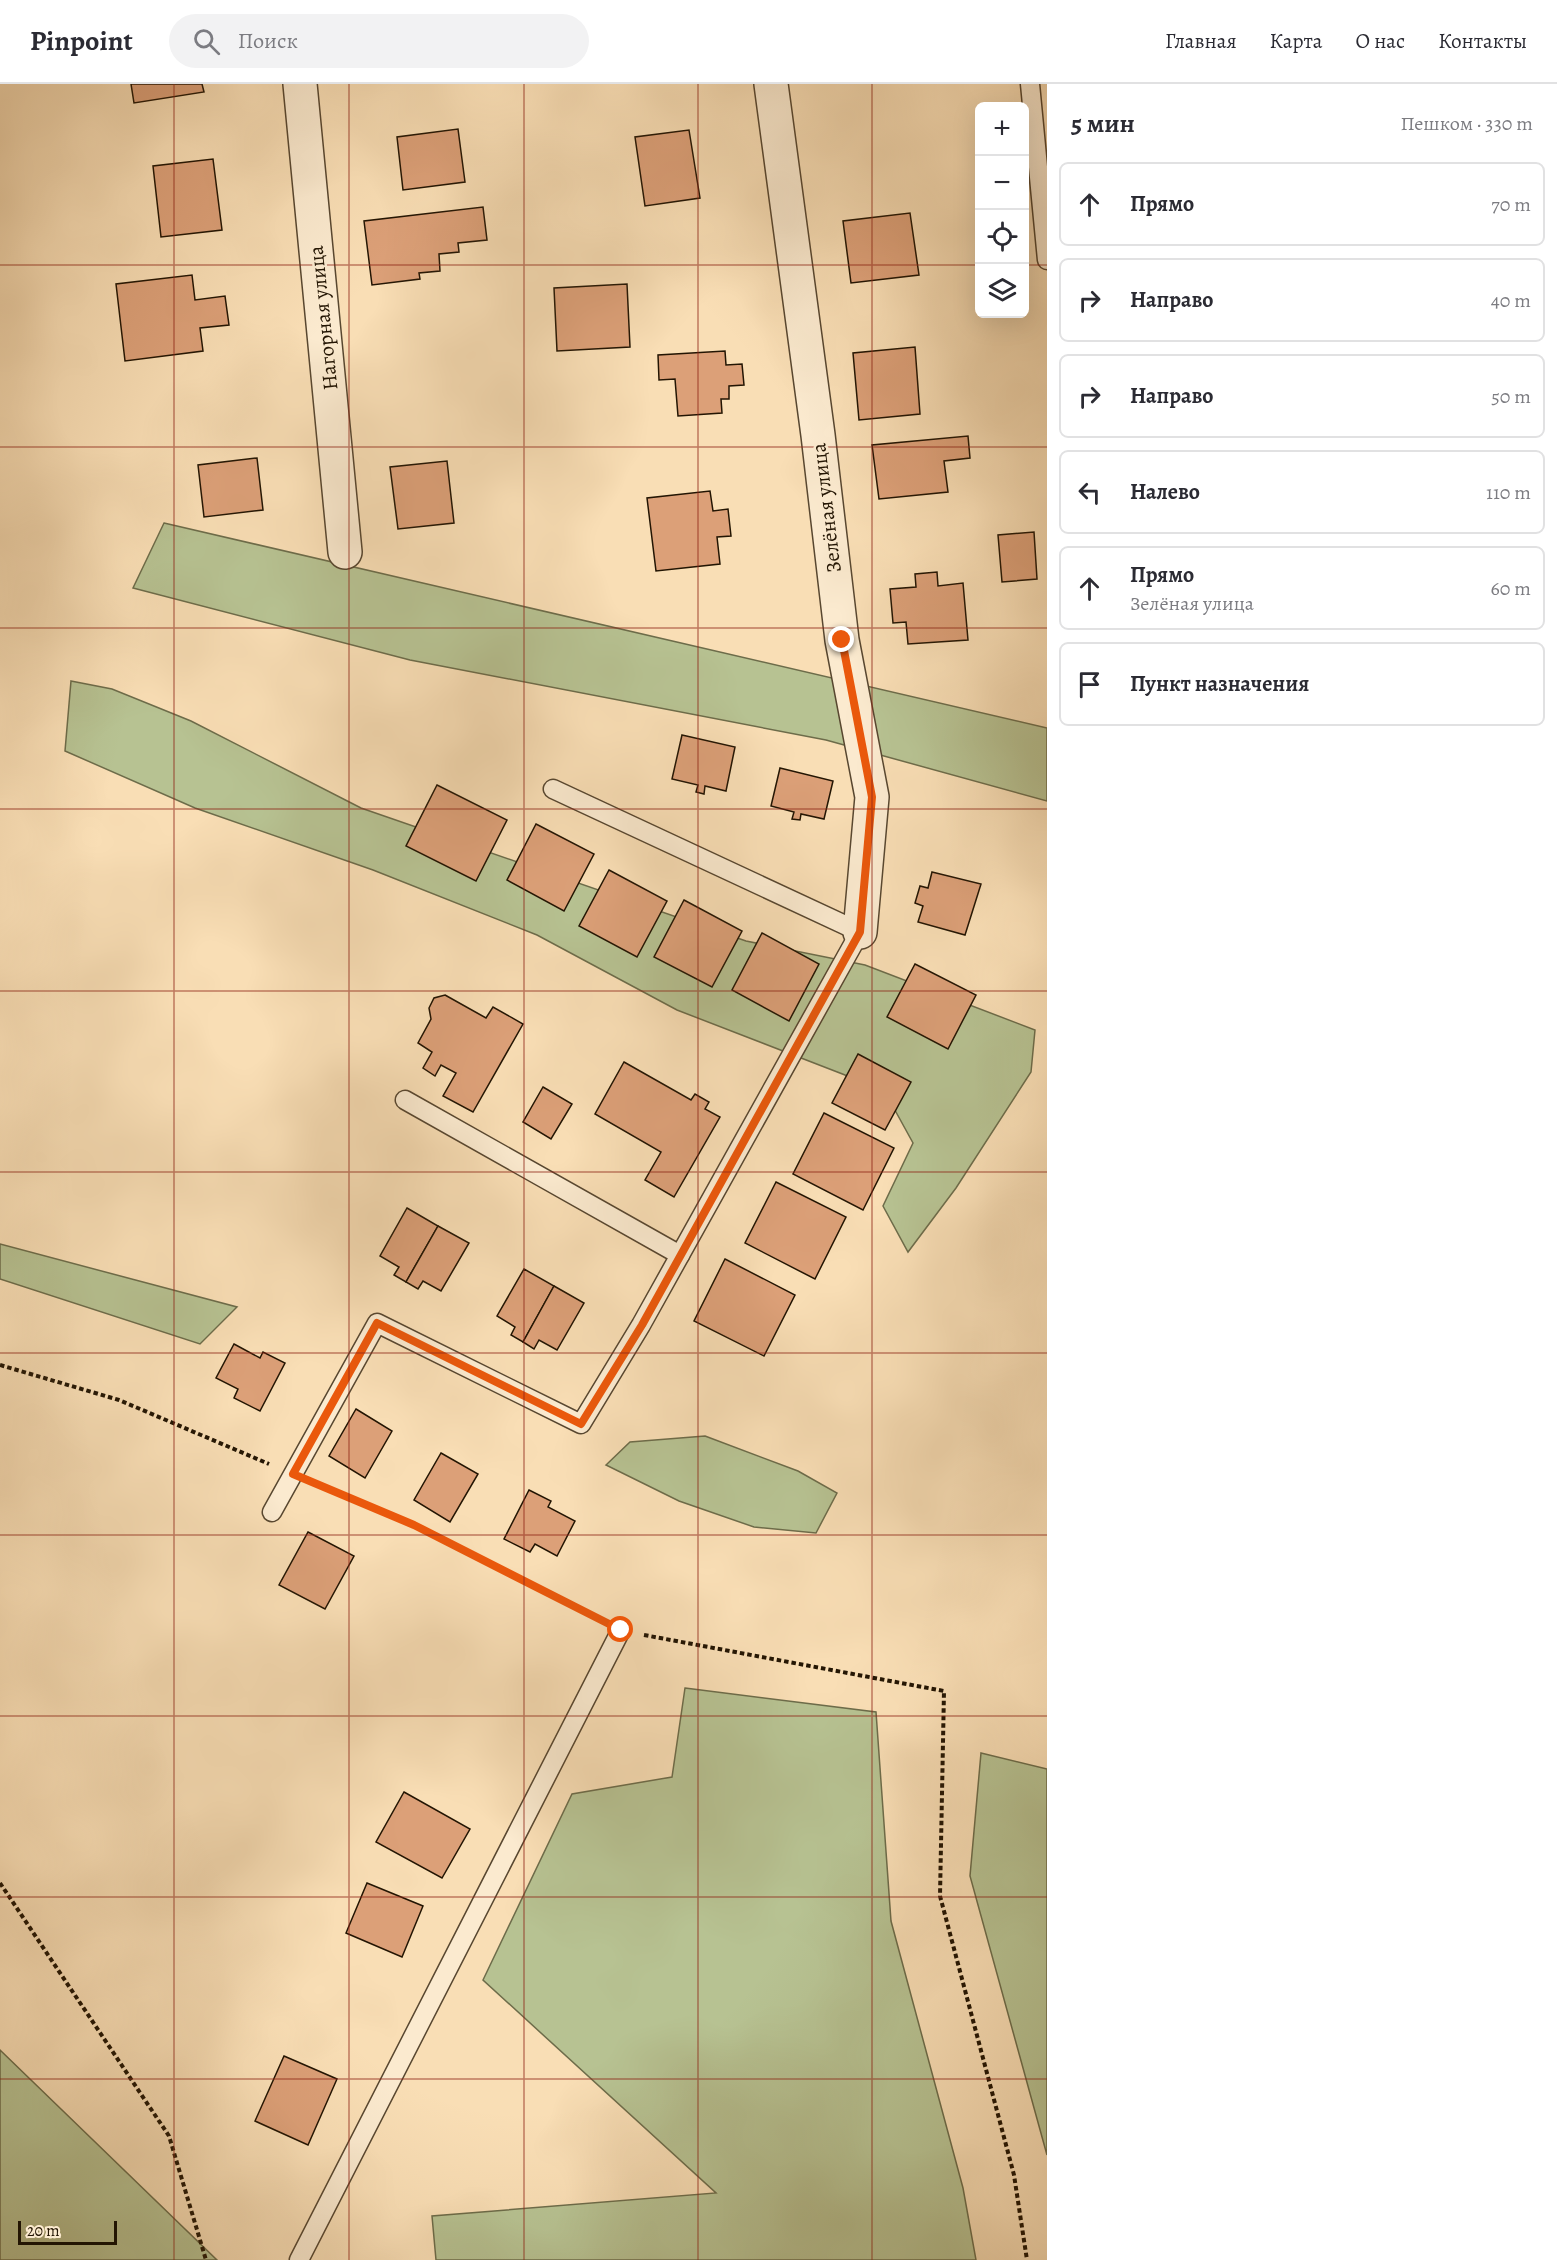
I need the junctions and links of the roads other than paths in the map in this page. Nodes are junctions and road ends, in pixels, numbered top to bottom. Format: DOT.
graph roads {
  1 [pos="300,84"];
  2 [pos="771,84"];
  3 [pos="1030,84"];
  4 [pos="1047,261"];
  5 [pos="345,552"];
  6 [pos="554,789"];
  7 [pos="860,932"];
  8 [pos="405,1100"];
  9 [pos="680,1255"];
  10 [pos="272,1512"];
  11 [pos="621,1630"];
  12 [pos="299,2260"];
  1 -- 5 [label="street, Нагорная улица"];
  2 -- 7 [label="street, Зелёная улица"];
  3 -- 4 [label="lane"];
  6 -- 7 [label="lane"];
  7 -- 9 [label="lane"];
  8 -- 9 [label="lane"];
  9 -- 10 [label="lane"];
  11 -- 12 [label="lane"];
}
